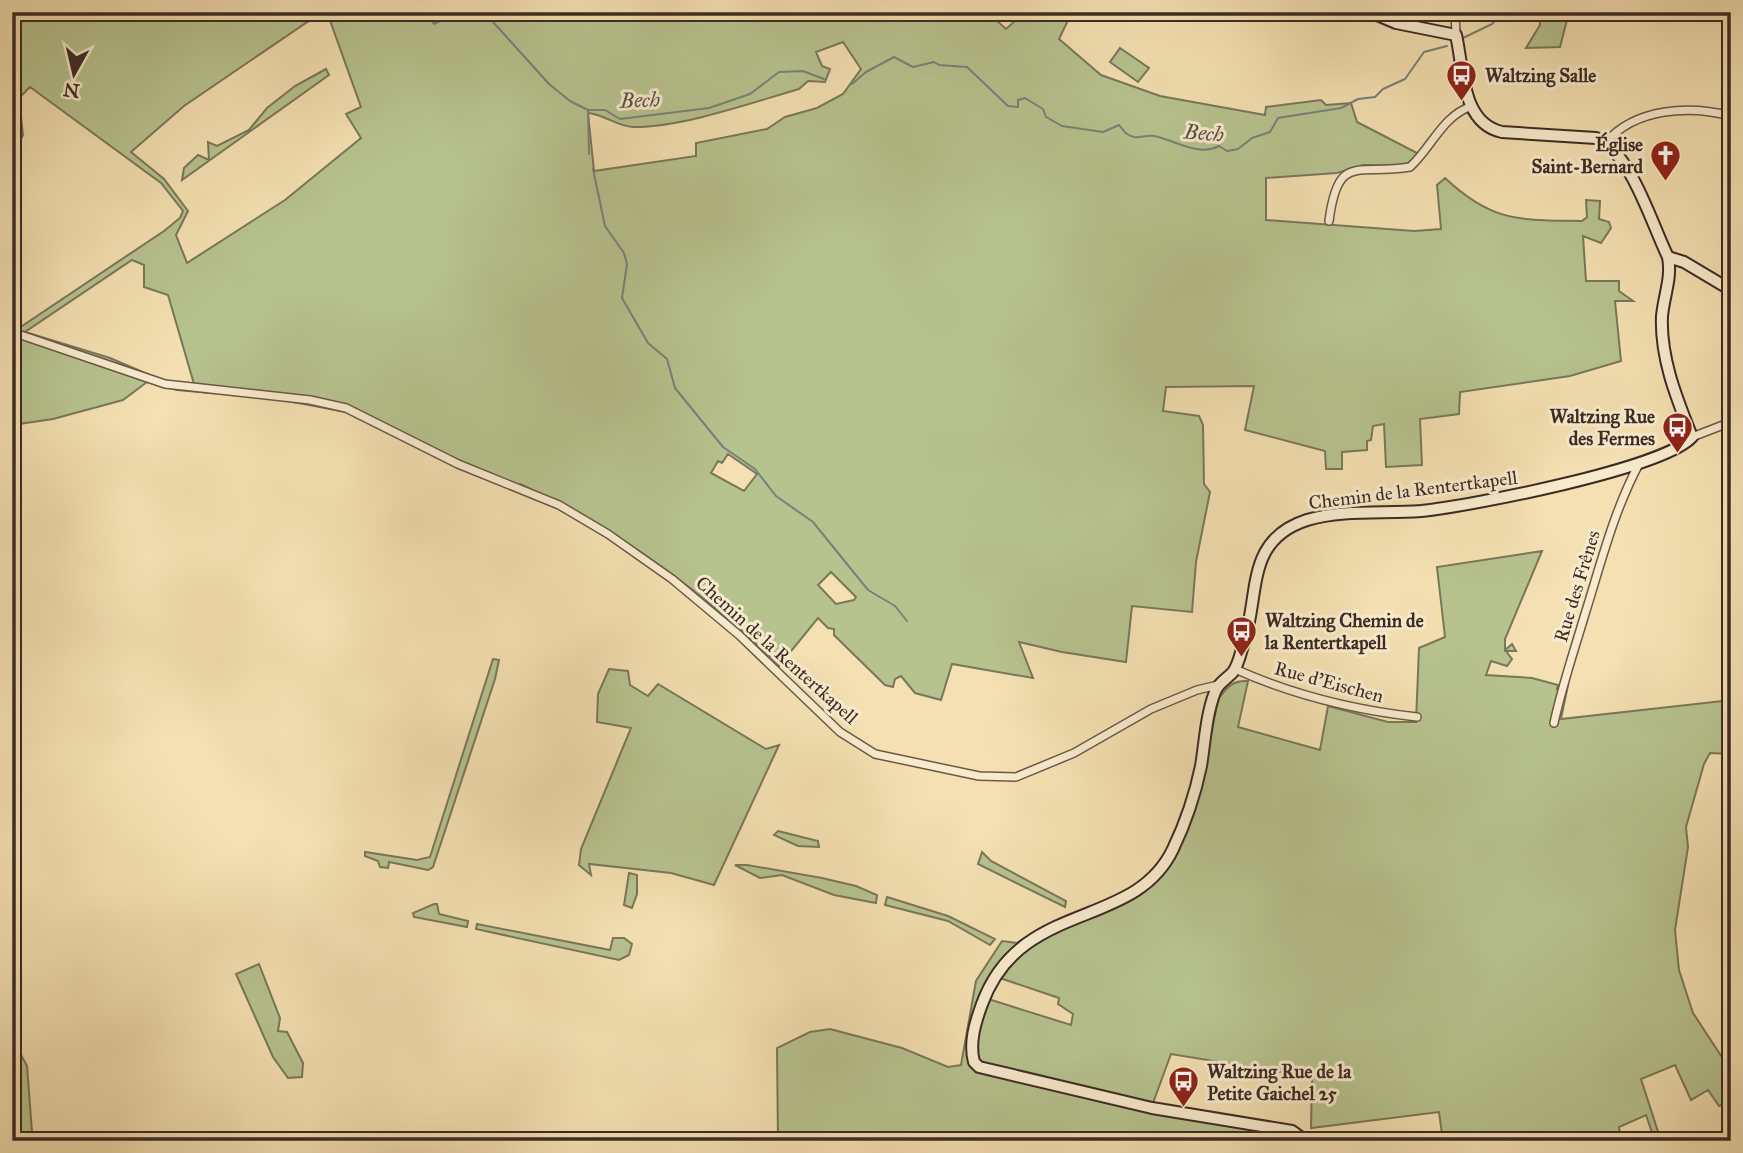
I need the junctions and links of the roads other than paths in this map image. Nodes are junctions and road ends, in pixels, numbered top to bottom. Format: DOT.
graph roads {
  1 [pos="1081,12"];
  2 [pos="1107,12"];
  3 [pos="1370,12"];
  4 [pos="1455,12"];
  5 [pos="1456,36"];
  6 [pos="1472,106"];
  7 [pos="1731,116"];
  8 [pos="1606,142"];
  9 [pos="1329,221"];
  10 [pos="1668,257"];
  11 [pos="1731,290"];
  12 [pos="12,332"];
  13 [pos="1731,422"];
  14 [pos="1692,437"];
  15 [pos="1640,462"];
  16 [pos="1236,669"];
  17 [pos="1218,685"];
  18 [pos="1417,717"];
  19 [pos="1555,723"];
  20 [pos="1306,1141"];
  1 -- 2 [label="street"];
  3 -- 5 [label="street"];
  4 -- 5 [label="street"];
  5 -- 6 [label="street"];
  6 -- 8 [label="street"];
  6 -- 9 [label="street"];
  7 -- 8 [label="street"];
  8 -- 10 [label="street"];
  10 -- 11 [label="street"];
  10 -- 14 [label="street"];
  12 -- 17 [label="street, Chemin de la Rentertkapell"];
  13 -- 14 [label="street"];
  14 -- 15 [label="street, Chemin de la Rentertkapell"];
  15 -- 16 [label="street, Chemin de la Rentertkapell"];
  15 -- 19 [label="street, Rue des Frênes"];
  16 -- 17 [label="street, Chemin de la Rentertkapell"];
  16 -- 18 [label="street, Rue d'Eischen"];
  17 -- 20 [label="street"];
}
